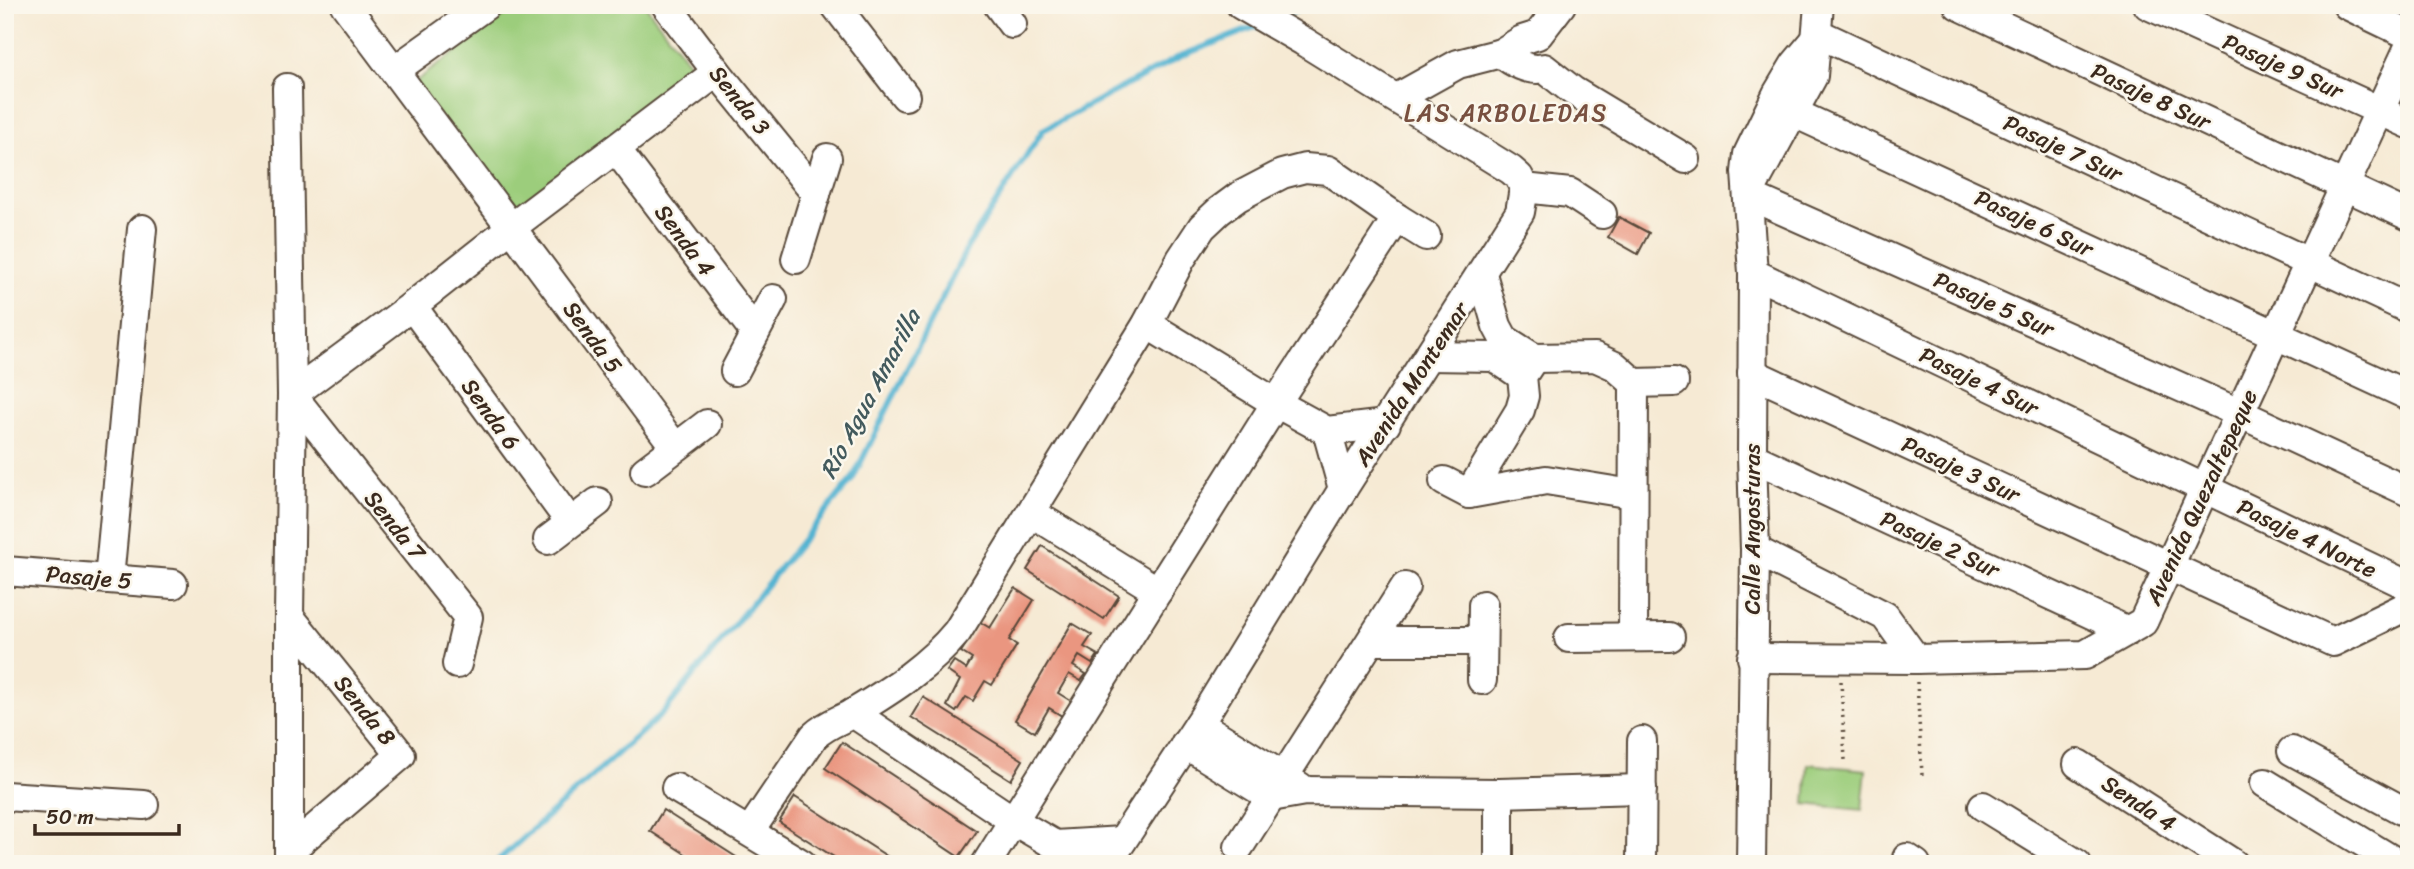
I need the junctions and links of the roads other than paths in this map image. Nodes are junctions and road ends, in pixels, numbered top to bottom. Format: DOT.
graph roads {
  1 [pos="345,5"];
  2 [pos="486,5"];
  3 [pos="666,5"];
  4 [pos="835,5"];
  5 [pos="1241,5"];
  6 [pos="1561,5"];
  7 [pos="1819,5"];
  8 [pos="1958,5"];
  9 [pos="2148,5"];
  10 [pos="2347,5"];
  11 [pos="1538,35"];
  12 [pos="2409,35"];
  13 [pos="1816,36"];
  14 [pos="2409,47"];
  15 [pos="1501,53"];
  16 [pos="1544,68"];
  17 [pos="395,70"];
  18 [pos="717,72"];
  19 [pos="287,88"];
  20 [pos="905,96"];
  21 [pos="1397,98"];
  22 [pos="2379,110"];
  23 [pos="1792,111"];
  24 [pos="2409,124"];
  25 [pos="616,149"];
  26 [pos="827,158"];
  27 [pos="1686,159"];
  28 [pos="1524,187"];
  29 [pos="2344,187"];
  30 [pos="816,194"];
  31 [pos="1748,195"];
  32 [pos="1602,214"];
  33 [pos="2409,216"];
  34 [pos="1397,218"];
  35 [pos="512,227"];
  36 [pos="142,229"];
  37 [pos="1426,236"];
  38 [pos="796,260"];
  39 [pos="2309,263"];
  40 [pos="1753,273"];
  41 [pos="1482,274"];
  42 [pos="773,299"];
  43 [pos="412,306"];
  44 [pos="2409,309"];
  45 [pos="1495,320"];
  46 [pos="1147,324"];
  47 [pos="755,332"];
  48 [pos="2275,335"];
  49 [pos="1429,356"];
  50 [pos="1471,356"];
  51 [pos="1528,367"];
  52 [pos="735,371"];
  53 [pos="1752,373"];
  54 [pos="1674,382"];
  55 [pos="1634,383"];
  56 [pos="292,395"];
  57 [pos="2409,396"];
  58 [pos="1276,403"];
  59 [pos="2239,413"];
  60 [pos="707,424"];
  61 [pos="1386,424"];
  62 [pos="1327,431"];
  63 [pos="675,447"];
  64 [pos="1752,457"];
  65 [pos="645,471"];
  66 [pos="1444,481"];
  67 [pos="1343,489"];
  68 [pos="2205,489"];
  69 [pos="2409,492"];
  70 [pos="1632,494"];
  71 [pos="1469,495"];
  72 [pos="598,502"];
  73 [pos="1032,513"];
  74 [pos="570,522"];
  75 [pos="548,540"];
  76 [pos="1755,550"];
  77 [pos="2169,565"];
  78 [pos="5,570"];
  79 [pos="109,579"];
  80 [pos="173,584"];
  81 [pos="2409,586"];
  82 [pos="1405,587"];
  83 [pos="1158,591"];
  84 [pos="1483,605"];
  85 [pos="2409,605"];
  86 [pos="289,616"];
  87 [pos="2128,631"];
  88 [pos="1633,637"];
  89 [pos="1670,637"];
  90 [pos="1569,638"];
  91 [pos="1372,640"];
  92 [pos="1481,641"];
  93 [pos="1752,658"];
  94 [pos="1916,659"];
  95 [pos="457,664"];
  96 [pos="1482,680"];
  97 [pos="853,713"];
  98 [pos="1192,734"];
  99 [pos="1643,741"];
  100 [pos="2291,751"];
  101 [pos="2078,764"];
  102 [pos="2265,783"];
  103 [pos="676,788"];
  104 [pos="1287,788"];
  105 [pos="1642,789"];
  106 [pos="1499,793"];
  107 [pos="5,796"];
  108 [pos="144,805"];
  109 [pos="1983,806"];
  110 [pos="2403,809"];
  111 [pos="1014,821"];
  112 [pos="750,831"];
  113 [pos="1239,847"];
  114 [pos="1114,852"];
  115 [pos="1059,854"];
  116 [pos="2370,856"];
  117 [pos="289,857"];
  118 [pos="802,864"];
  119 [pos="986,864"];
  120 [pos="1499,864"];
  121 [pos="1641,864"];
  122 [pos="1751,864"];
  123 [pos="2077,864"];
  124 [pos="2234,864"];
  125 [pos="2399,864"];
  1 -- 17 [label="street, Senda 5"];
  2 -- 17 [label="street"];
  3 -- 18 [label="street, Senda 3"];
  4 -- 20 [label="street"];
  5 -- 21 [label="street"];
  6 -- 11 [label="street"];
  7 -- 13 [label="street"];
  8 -- 29 [label="street, Pasaje 8 Sur"];
  9 -- 22 [label="street, Pasaje 9 Sur"];
  10 -- 12 [label="street"];
  11 -- 15 [label="street"];
  11 -- 16 [label="street"];
  13 -- 23 [label="street"];
  13 -- 31 [label="street, Calle Angosturas"];
  13 -- 39 [label="street, Pasaje 7 Sur"];
  14 -- 22 [label="street, Avenida Quezaltepeque"];
  15 -- 16 [label="street"];
  15 -- 21 [label="street"];
  16 -- 27 [label="street"];
  17 -- 35 [label="street, Senda 5"];
  18 -- 25 [label="street"];
  18 -- 30 [label="street, Senda 3"];
  19 -- 56 [label="street"];
  21 -- 28 [label="street"];
  22 -- 24 [label="street, Pasaje 9 Sur"];
  22 -- 29 [label="street, Avenida Quezaltepeque"];
  23 -- 31 [label="street"];
  23 -- 48 [label="street, Pasaje 6 Sur"];
  25 -- 35 [label="street"];
  25 -- 47 [label="street, Senda 4"];
  26 -- 30 [label="street"];
  28 -- 32 [label="street"];
  28 -- 41 [label="street, Avenida Montemar"];
  29 -- 33 [label="street, Pasaje 8 Sur"];
  29 -- 39 [label="street, Avenida Quezaltepeque"];
  30 -- 38 [label="street"];
  31 -- 40 [label="street, Calle Angosturas"];
  31 -- 59 [label="street, Pasaje 5 Sur"];
  34 -- 37 [label="street"];
  34 -- 46 [label="street"];
  34 -- 58 [label="street"];
  35 -- 43 [label="street"];
  35 -- 63 [label="street, Senda 5"];
  36 -- 79 [label="street"];
  39 -- 44 [label="street, Pasaje 7 Sur"];
  39 -- 48 [label="street, Avenida Quezaltepeque"];
  40 -- 53 [label="street, Calle Angosturas"];
  40 -- 68 [label="street, Pasaje 4 Sur"];
  41 -- 45 [label="street"];
  41 -- 49 [label="street, Avenida Montemar"];
  42 -- 47 [label="street"];
  43 -- 56 [label="street"];
  43 -- 74 [label="street, Senda 6"];
  45 -- 50 [label="street"];
  45 -- 51 [label="street"];
  46 -- 58 [label="street"];
  46 -- 73 [label="street"];
  47 -- 52 [label="street"];
  48 -- 57 [label="street, Pasaje 6 Sur"];
  48 -- 59 [label="street, Avenida Quezaltepeque"];
  49 -- 50 [label="street"];
  49 -- 61 [label="street, Avenida Montemar"];
  50 -- 51 [label="street"];
  51 -- 55 [label="street"];
  51 -- 71 [label="street"];
  53 -- 64 [label="street, Calle Angosturas"];
  53 -- 77 [label="street, Pasaje 3 Sur"];
  54 -- 55 [label="street"];
  55 -- 70 [label="street"];
  56 -- 86 [label="street"];
  56 -- 95 [label="street, Senda 7"];
  58 -- 62 [label="street"];
  58 -- 83 [label="street"];
  59 -- 68 [label="street, Avenida Quezaltepeque"];
  59 -- 69 [label="street, Pasaje 5 Sur"];
  60 -- 63 [label="street"];
  61 -- 62 [label="street"];
  61 -- 67 [label="street, Avenida Montemar"];
  62 -- 67 [label="street"];
  63 -- 65 [label="street"];
  64 -- 76 [label="street, Calle Angosturas"];
  64 -- 87 [label="street, Pasaje 2 Sur"];
  66 -- 71 [label="street"];
  67 -- 98 [label="street, Avenida Montemar"];
  68 -- 77 [label="street, Avenida Quezaltepeque"];
  68 -- 81 [label="street, Pasaje 4 Norte"];
  70 -- 71 [label="street"];
  70 -- 88 [label="street"];
  72 -- 74 [label="street"];
  73 -- 83 [label="street"];
  73 -- 97 [label="street"];
  74 -- 75 [label="street"];
  76 -- 93 [label="street, Calle Angosturas"];
  76 -- 94 [label="street"];
  77 -- 85 [label="street, Pasaje 3 Sur"];
  77 -- 87 [label="street, Avenida Quezaltepeque"];
  78 -- 79 [label="street, Pasaje 5"];
  79 -- 80 [label="street, Pasaje 5"];
  82 -- 91 [label="street"];
  83 -- 111 [label="street"];
  84 -- 92 [label="street"];
  86 -- 117 [label="street"];
  86 -- 117 [label="street, Senda 8"];
  87 -- 94 [label="street, Avenida Quezaltepeque"];
  88 -- 89 [label="street"];
  88 -- 90 [label="street"];
  91 -- 92 [label="street"];
  91 -- 104 [label="street"];
  92 -- 96 [label="street"];
  93 -- 94 [label="street, Avenida Quezaltepeque"];
  93 -- 122 [label="street, Calle Angosturas"];
  97 -- 111 [label="street"];
  97 -- 112 [label="street"];
  98 -- 104 [label="street"];
  98 -- 114 [label="street, Avenida Montemar"];
  99 -- 105 [label="street"];
  100 -- 110 [label="street"];
  101 -- 124 [label="street, Senda 4"];
  102 -- 116 [label="street"];
  103 -- 112 [label="street"];
  104 -- 106 [label="street"];
  104 -- 113 [label="street"];
  105 -- 106 [label="street"];
  105 -- 121 [label="street"];
  106 -- 120 [label="street"];
  107 -- 108 [label="street"];
  109 -- 123 [label="street"];
  110 -- 116 [label="street"];
  111 -- 115 [label="street"];
  111 -- 119 [label="street"];
  112 -- 118 [label="street"];
  114 -- 115 [label="street"];
  116 -- 125 [label="street"];
}
